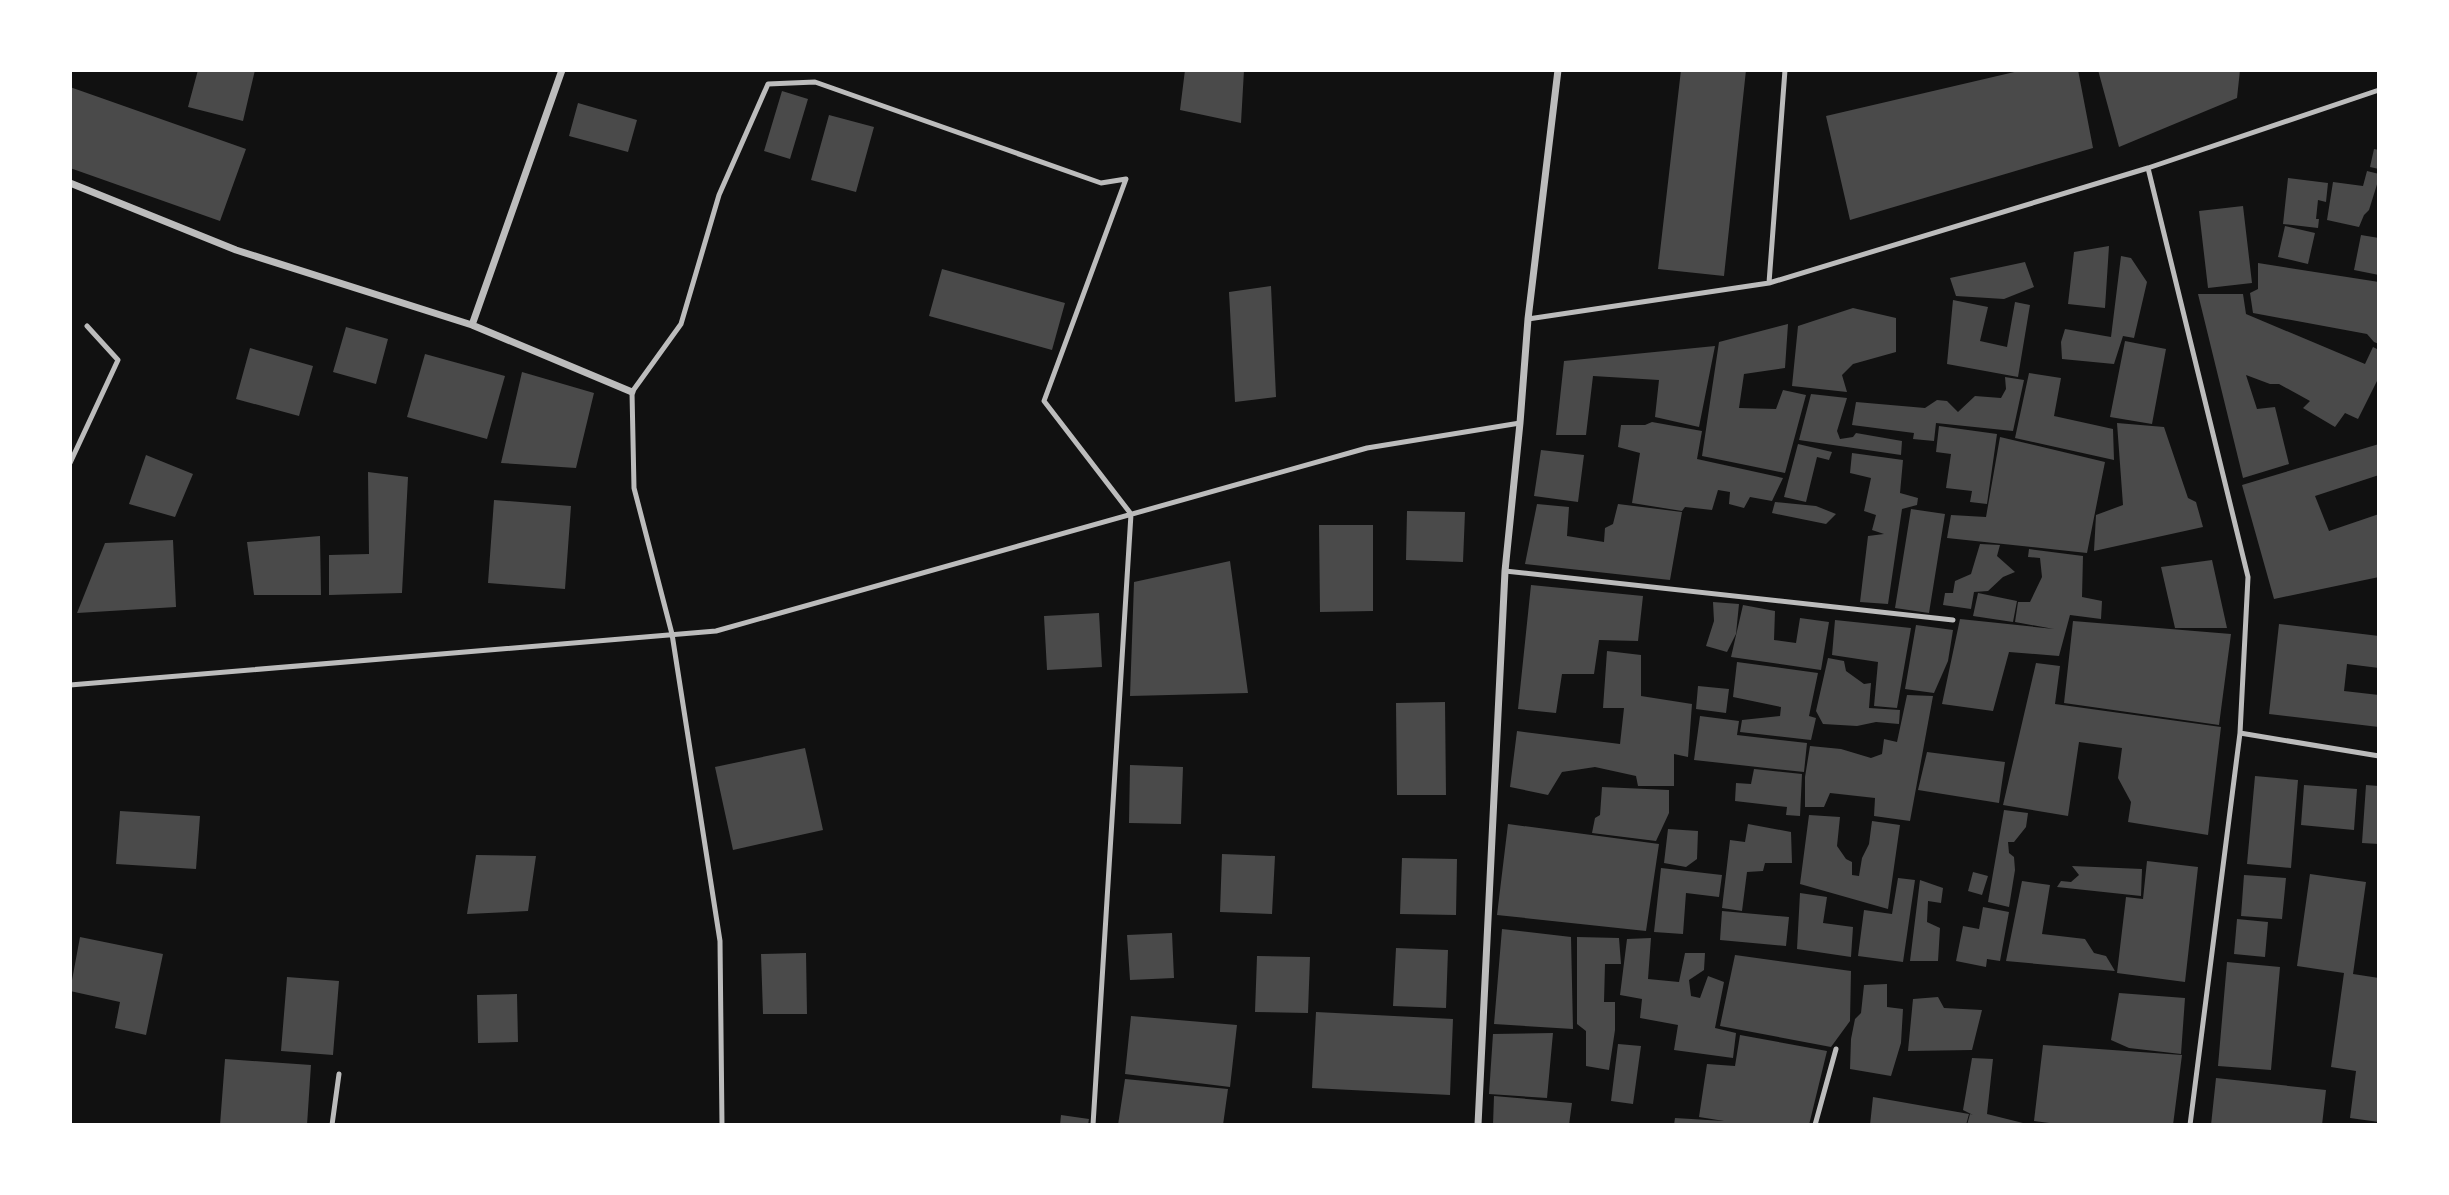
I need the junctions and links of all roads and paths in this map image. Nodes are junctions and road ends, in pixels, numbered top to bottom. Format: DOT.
graph roads {
  1 [pos="562,70"];
  2 [pos="1559,70"];
  3 [pos="1784,70"];
  4 [pos="2379,90"];
  5 [pos="2148,168"];
  6 [pos="70,183"];
  7 [pos="1769,283"];
  8 [pos="1528,320"];
  9 [pos="472,325"];
  10 [pos="87,326"];
  11 [pos="632,392"];
  12 [pos="1520,423"];
  13 [pos="70,463"];
  14 [pos="1132,514"];
  15 [pos="1505,571"];
  16 [pos="1953,620"];
  17 [pos="672,634"];
  18 [pos="70,685"];
  19 [pos="2240,733"];
  20 [pos="2379,756"];
  21 [pos="1836,1049"];
  22 [pos="339,1074"];
  23 [pos="332,1125"];
  24 [pos="722,1125"];
  25 [pos="1093,1125"];
  26 [pos="1478,1125"];
  27 [pos="1815,1125"];
  28 [pos="2190,1125"];
  1 -- 9 [label="street"];
  2 -- 8 [label="street"];
  3 -- 7 [label="lane"];
  4 -- 5 [label="lane"];
  5 -- 7 [label="lane"];
  5 -- 19 [label="lane"];
  6 -- 9 [label="street"];
  7 -- 8 [label="lane"];
  8 -- 12 [label="street"];
  9 -- 11 [label="street"];
  10 -- 13 [label="lane"];
  11 -- 14 [label="lane"];
  11 -- 17 [label="lane"];
  12 -- 14 [label="lane"];
  12 -- 15 [label="street"];
  14 -- 17 [label="lane"];
  14 -- 25 [label="lane"];
  15 -- 16 [label="lane"];
  15 -- 26 [label="street"];
  17 -- 18 [label="lane"];
  17 -- 24 [label="lane"];
  19 -- 20 [label="lane"];
  19 -- 28 [label="lane"];
  21 -- 27 [label="lane"];
  22 -- 23 [label="lane"];
}
